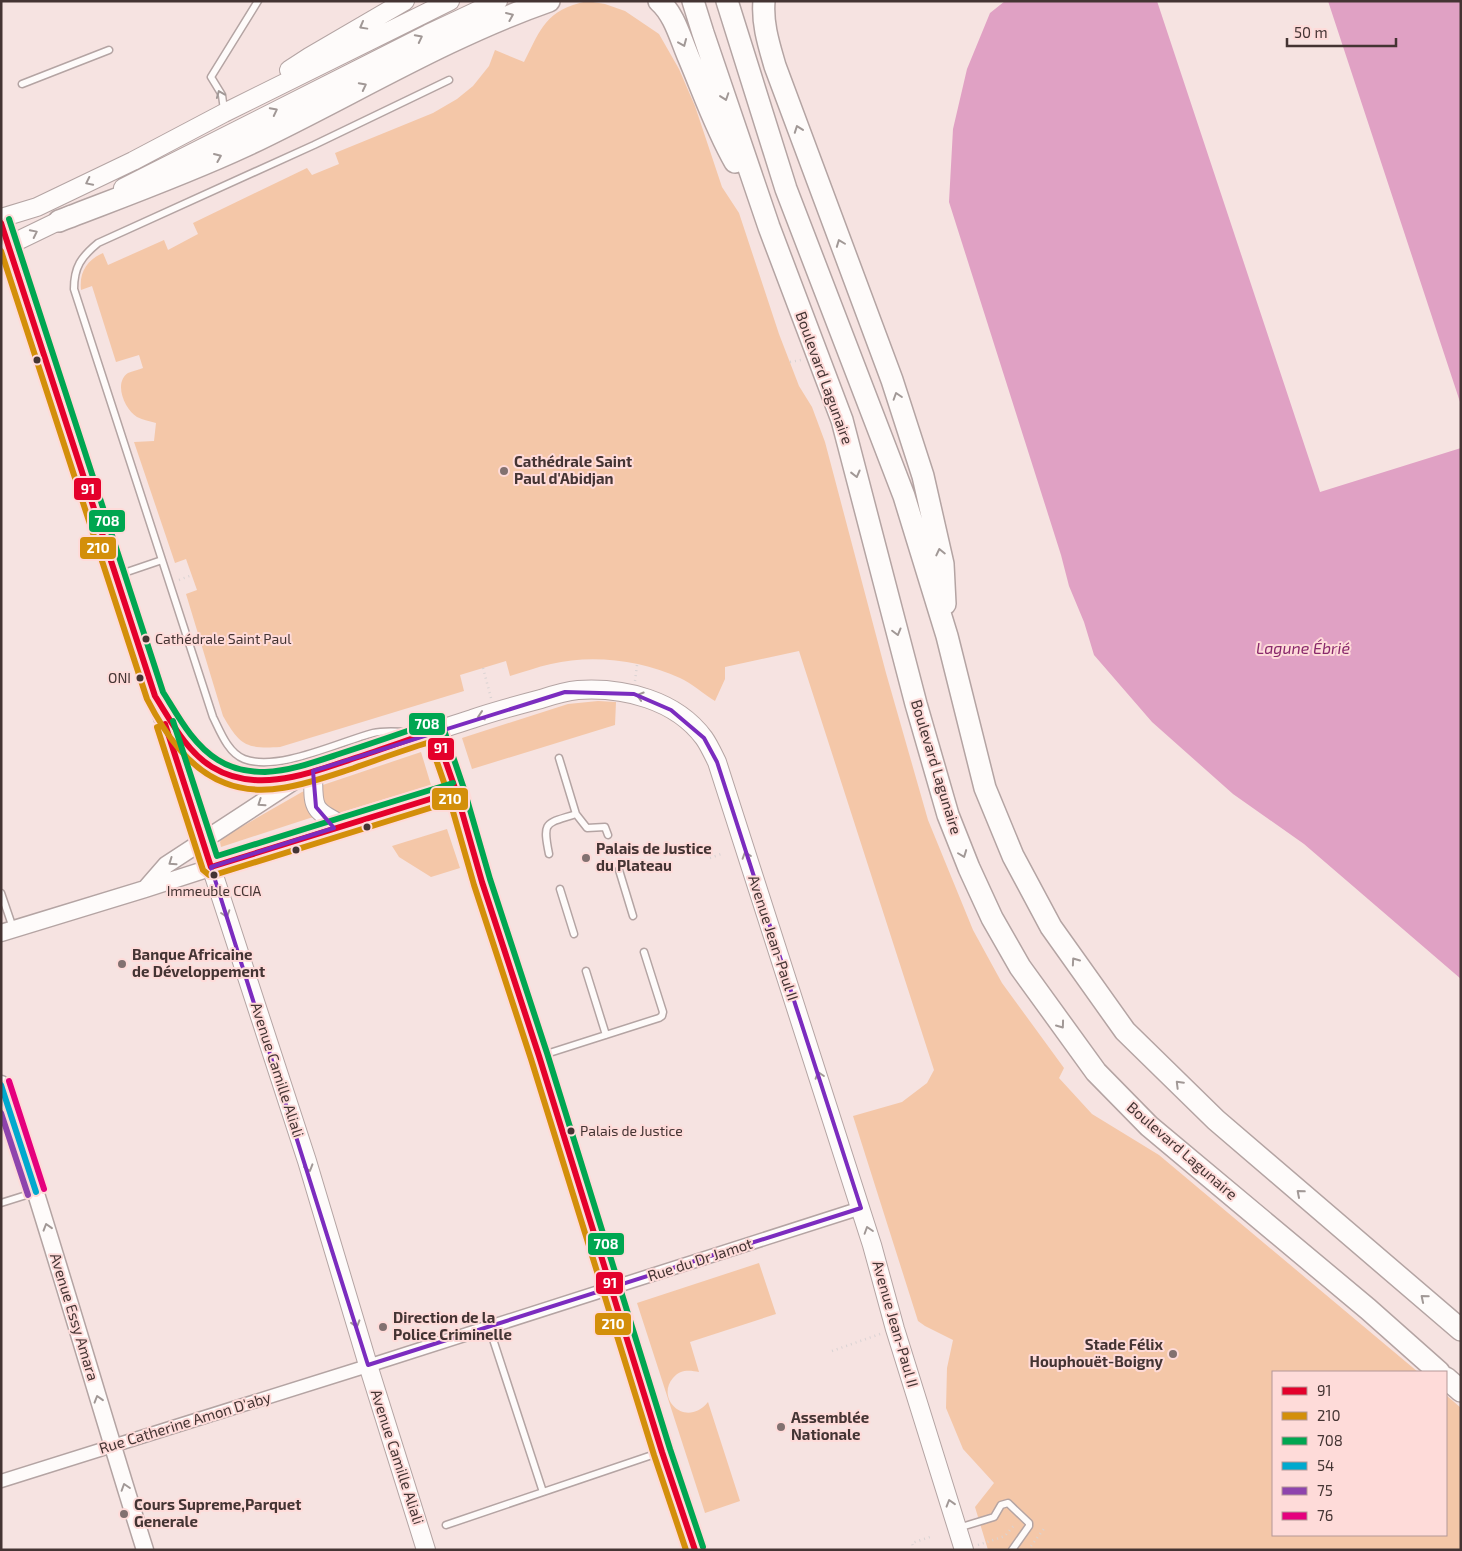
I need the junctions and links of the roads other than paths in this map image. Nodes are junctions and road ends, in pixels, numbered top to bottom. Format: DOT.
graph roads {
  1 [pos="258,1"];
  2 [pos="405,1"];
  3 [pos="450,1"];
  4 [pos="498,1"];
  5 [pos="550,1"];
  6 [pos="659,1"];
  7 [pos="693,1"];
  8 [pos="727,1"];
  9 [pos="764,1"];
  10 [pos="108,50"];
  11 [pos="450,80"];
  12 [pos="22,84"];
  13 [pos="224,113"];
  14 [pos="1,220"];
  15 [pos="59,221"];
  16 [pos="769,227"];
  17 [pos="9,245"];
  18 [pos="162,560"];
  19 [pos="116,576"];
  20 [pos="947,636"];
  21 [pos="155,696"];
  22 [pos="435,731"];
  23 [pos="559,758"];
  24 [pos="307,773"];
  25 [pos="456,791"];
  26 [pos="576,814"];
  27 [pos="343,825"];
  28 [pos="608,835"];
  29 [pos="203,842"];
  30 [pos="549,854"];
  31 [pos="211,867"];
  32 [pos="619,870"];
  33 [pos="145,889"];
  34 [pos="560,889"];
  35 [pos="1,893"];
  36 [pos="633,916"];
  37 [pos="7,931"];
  38 [pos="574,934"];
  39 [pos="644,952"];
  40 [pos="586,971"];
  41 [pos="606,1035"];
  42 [pos="539,1056"];
  43 [pos="1,1084"];
  44 [pos="36,1192"];
  45 [pos="1,1203"];
  46 [pos="860,1208"];
  47 [pos="612,1288"];
  48 [pos="489,1327"];
  49 [pos="1461,1330"];
  50 [pos="368,1365"];
  51 [pos="1438,1371"];
  52 [pos="1447,1379"];
  53 [pos="1461,1391"];
  54 [pos="112,1446"];
  55 [pos="662,1452"];
  56 [pos="1,1481"];
  57 [pos="543,1492"];
  58 [pos="446,1525"];
  59 [pos="957,1528"];
  60 [pos="693,1549"];
  61 [pos="968,1549"];
  62 [pos="145,1550"];
  63 [pos="426,1550"];
  64 [pos="1012,1550"];
  13 -- 1 [label="lane, one-way"];
  2 -- 13 [label="main road, one-way"];
  3 -- 13 [label="main road"];
  15 -- 4 [label="main road, one-way"];
  15 -- 5 [label="highway, one-way"];
  6 -- 16 [label="highway, one-way"];
  7 -- 16 [label="highway, Boulevard Lagunaire, one-way"];
  8 -- 20 [label="highway, Boulevard Lagunaire"];
  20 -- 9 [label="highway, one-way"];
  10 -- 12 [label="lane"];
  11 -- 18 [label="lane"];
  13 -- 14 [label="main road, one-way"];
  14 -- 17 [label="main road, Avenue Camille Aliali"];
  17 -- 15 [label="main road, one-way"];
  16 -- 51 [label="highway, Boulevard Lagunaire, one-way"];
  17 -- 19 [label="main road, Avenue Camille Aliali"];
  18 -- 19 [label="lane"];
  18 -- 22 [label="lane"];
  19 -- 21 [label="main road, Avenue Camille Aliali"];
  49 -- 20 [label="highway, Boulevard Lagunaire, one-way"];
  21 -- 24 [label="main road, Avenue Jean-Paul II"];
  21 -- 29 [label="main road, Avenue Camille Aliali"];
  22 -- 24 [label="main road, Avenue Jean-Paul II"];
  22 -- 25 [label="street"];
  46 -- 22 [label="main road, Avenue Jean-Paul II, one-way"];
  23 -- 26 [label="lane"];
  24 -- 27 [label="main road"];
  24 -- 29 [label="street, Avenue Jean-Paul II, one-way"];
  25 -- 27 [label="street"];
  25 -- 42 [label="street"];
  26 -- 28 [label="lane"];
  26 -- 30 [label="lane"];
  27 -- 31 [label="street"];
  29 -- 31 [label="main road, Avenue Camille Aliali"];
  29 -- 33 [label="street, Avenue Jean-Paul II, one-way"];
  31 -- 33 [label="street"];
  31 -- 50 [label="main road, Avenue Camille Aliali, one-way"];
  32 -- 36 [label="lane"];
  33 -- 37 [label="street"];
  34 -- 38 [label="lane"];
  35 -- 37 [label="lane"];
  39 -- 41 [label="lane"];
  40 -- 41 [label="lane"];
  41 -- 42 [label="lane"];
  42 -- 47 [label="street"];
  43 -- 44 [label="street, Avenue Essy Amara"];
  44 -- 45 [label="lane"];
  54 -- 44 [label="street, Avenue Essy Amara, one-way"];
  46 -- 47 [label="street, Rue du Dr Jamot"];
  59 -- 46 [label="main road, Avenue Jean-Paul II, one-way"];
  47 -- 48 [label="street, Rue du Dr Jamot"];
  47 -- 55 [label="street"];
  48 -- 50 [label="street, Rue du Dr Jamot"];
  48 -- 57 [label="lane"];
  50 -- 54 [label="street, Rue Catherine Amon D'aby"];
  50 -- 63 [label="main road, Avenue Camille Aliali"];
  52 -- 53 [label="highway"];
  54 -- 56 [label="street, Rue Catherine Amon D'aby"];
  62 -- 54 [label="street, Avenue Essy Amara, one-way"];
  55 -- 57 [label="lane"];
  55 -- 60 [label="street"];
  57 -- 58 [label="lane"];
  59 -- 61 [label="main road, Avenue Jean-Paul II"];
  59 -- 64 [label="lane"];
}
